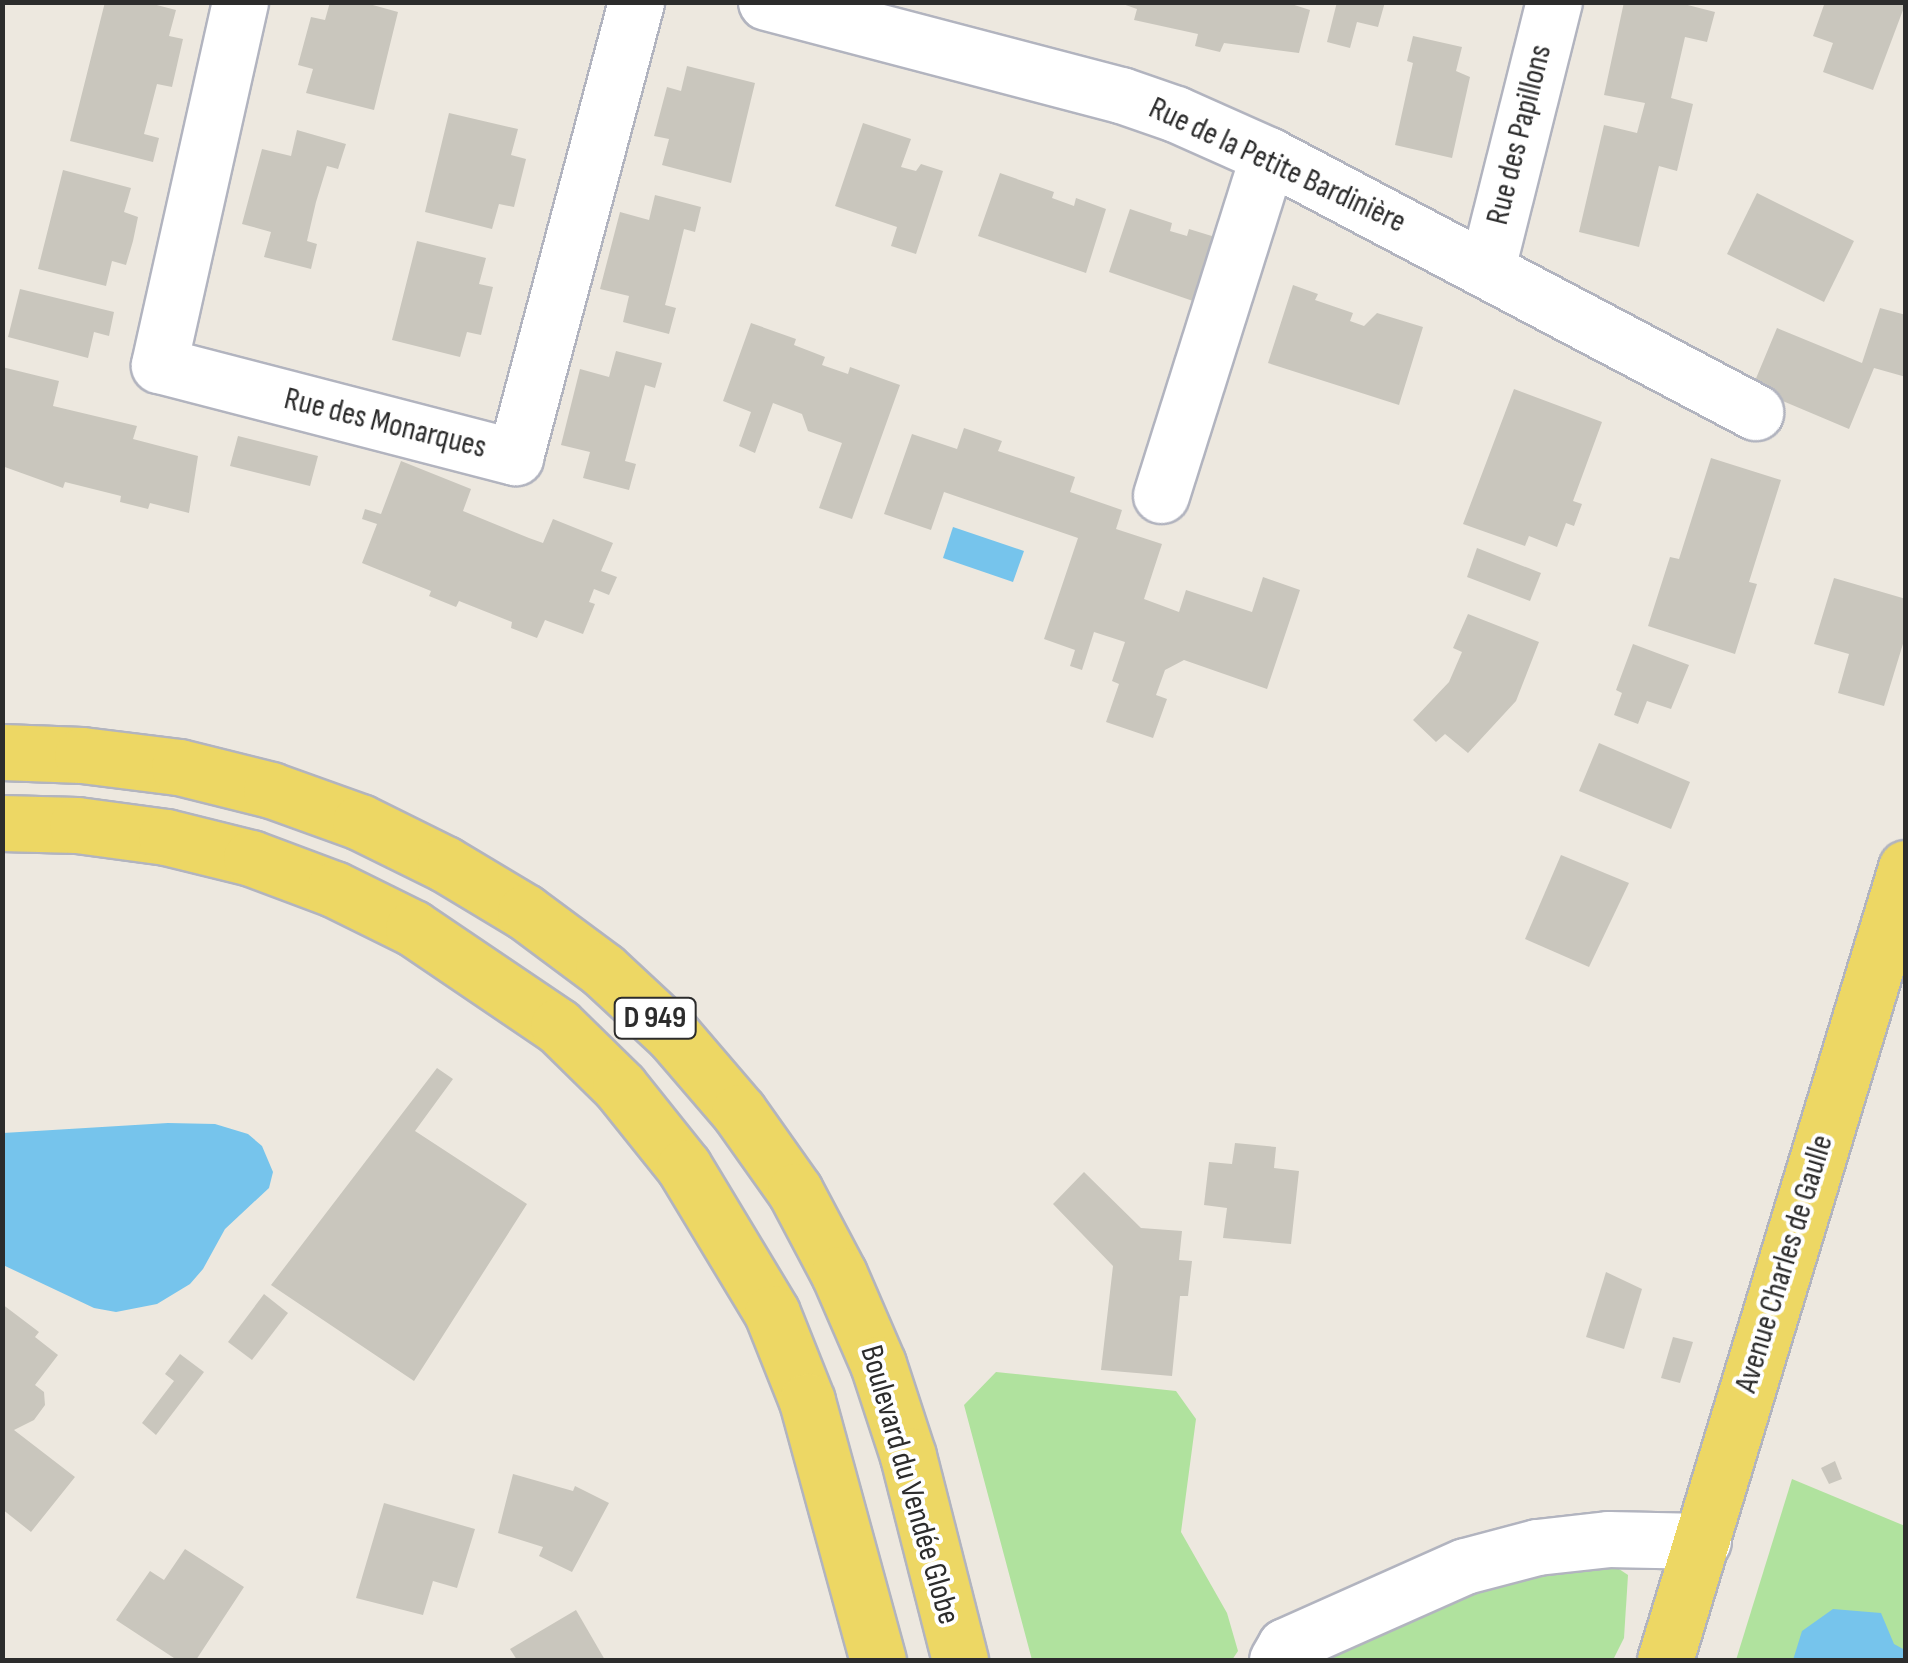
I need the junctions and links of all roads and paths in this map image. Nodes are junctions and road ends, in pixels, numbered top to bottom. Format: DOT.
graph roads {
  1 [pos="240,2"];
  2 [pos="636,2"];
  3 [pos="766,2"];
  4 [pos="1554,2"];
  5 [pos="1268,155"];
  6 [pos="1487,268"];
  7 [pos="1755,412"];
  8 [pos="1161,494"];
  9 [pos="2,752"];
  10 [pos="2,823"];
  11 [pos="1906,868"];
  12 [pos="1703,1541"];
  13 [pos="878,1660"];
  14 [pos="960,1660"];
  15 [pos="1277,1660"];
  16 [pos="1665,1660"];
  1 -- 2 [label="street, Rue des Monarques"];
  3 -- 5 [label="street, Rue de la Petite Bardinière"];
  4 -- 6 [label="street, Rue des Papillons"];
  5 -- 6 [label="street, Rue de la Petite Bardinière"];
  5 -- 8 [label="street"];
  6 -- 7 [label="street, Rue de la Petite Bardinière"];
  9 -- 14 [label="main road, Boulevard du Vendée Globe / D 949"];
  10 -- 13 [label="main road, D 949"];
  11 -- 12 [label="main road, Avenue Charles de Gaulle"];
  12 -- 15 [label="street"];
  12 -- 16 [label="main road, Avenue Charles de Gaulle"];
}
